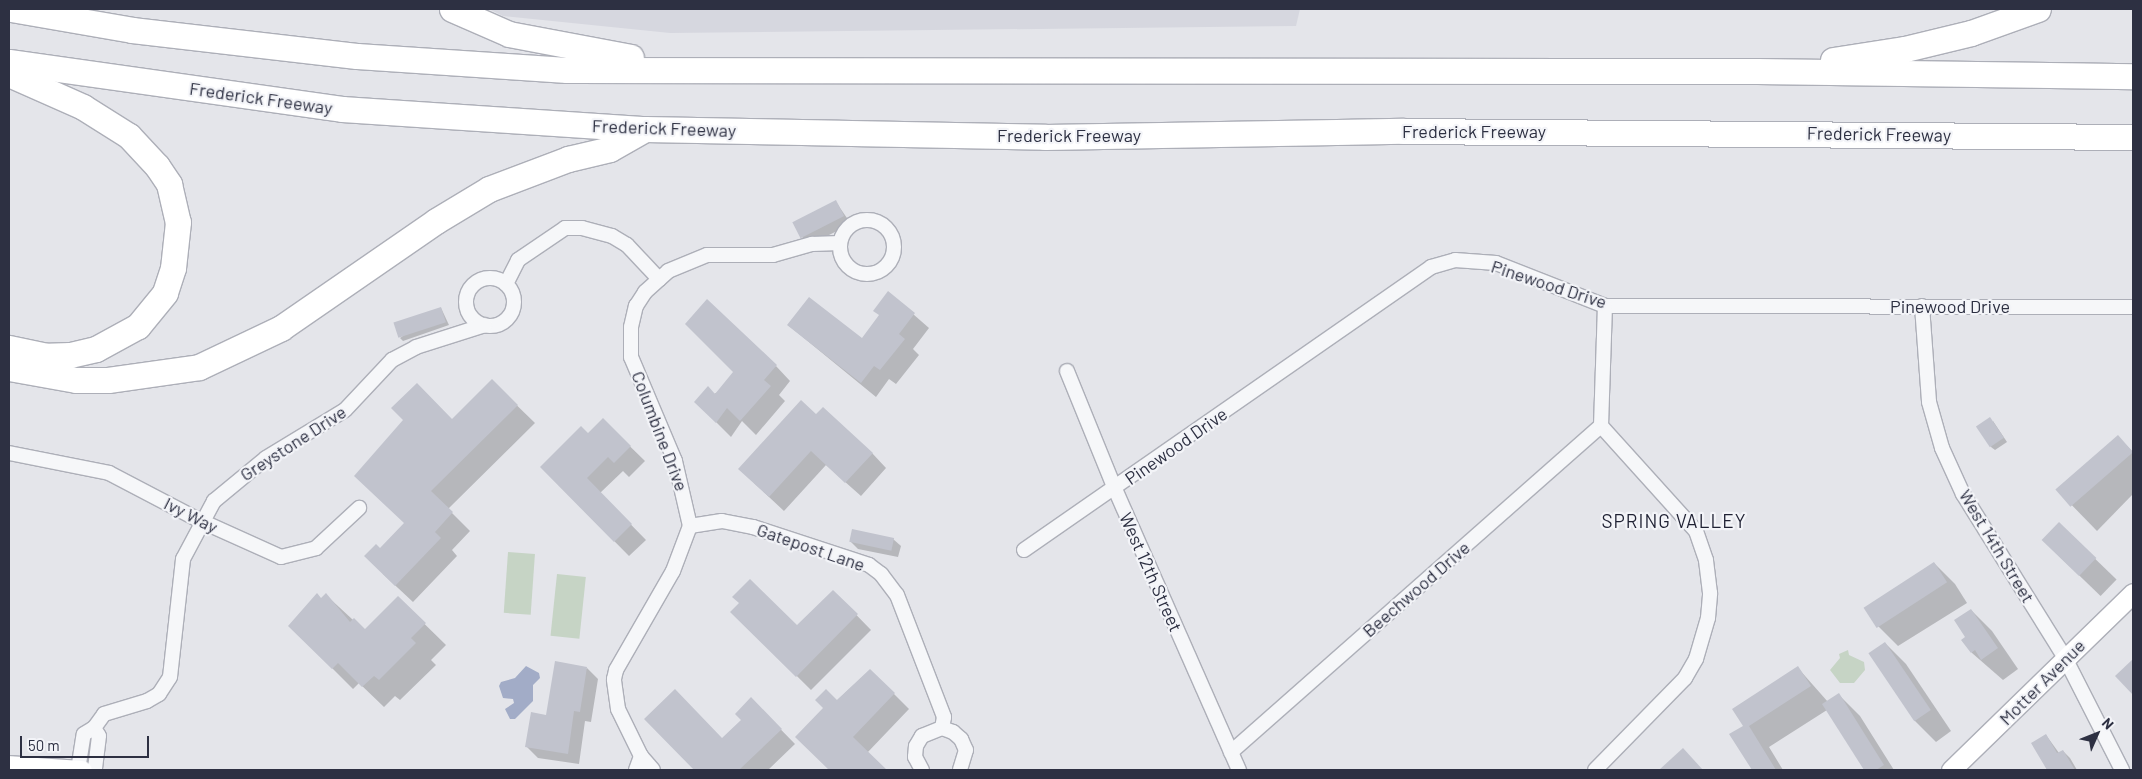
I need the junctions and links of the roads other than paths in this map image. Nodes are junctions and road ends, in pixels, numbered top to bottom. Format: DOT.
graph roads {
  1 [pos="12,9"];
  2 [pos="452,9"];
  3 [pos="2038,9"];
  4 [pos="9,62"];
  5 [pos="1757,71"];
  6 [pos="748,72"];
  7 [pos="9,74"];
  8 [pos="2133,76"];
  9 [pos="645,130"];
  10 [pos="2133,137"];
  11 [pos="840,243"];
  12 [pos="659,279"];
  13 [pos="506,284"];
  14 [pos="1606,306"];
  15 [pos="1922,306"];
  16 [pos="2133,307"];
  17 [pos="485,326"];
  18 [pos="9,348"];
  19 [pos="9,368"];
  20 [pos="1067,371"];
  21 [pos="1601,426"];
  22 [pos="9,454"];
  23 [pos="1114,489"];
  24 [pos="360,508"];
  25 [pos="201,521"];
  26 [pos="690,526"];
  27 [pos="1024,550"];
  28 [pos="2133,593"];
  29 [pos="2065,658"];
  30 [pos="94,728"];
  31 [pos="942,728"];
  32 [pos="1232,752"];
  33 [pos="641,756"];
  34 [pos="9,765"];
  35 [pos="78,770"];
  36 [pos="82,770"];
  37 [pos="95,770"];
  38 [pos="636,770"];
  39 [pos="653,770"];
  40 [pos="922,770"];
  41 [pos="960,770"];
  42 [pos="1239,770"];
  43 [pos="1595,770"];
  44 [pos="1951,770"];
  45 [pos="2122,770"];
  1 -- 6 [label="highway"];
  2 -- 6 [label="highway"];
  3 -- 5 [label="highway"];
  4 -- 9 [label="highway, Frederick Freeway"];
  5 -- 6 [label="highway"];
  5 -- 8 [label="highway"];
  7 -- 18 [label="highway"];
  9 -- 10 [label="highway, Frederick Freeway"];
  9 -- 19 [label="highway"];
  11 -- 12 [label="street, Columbine Drive"];
  12 -- 13 [label="street"];
  12 -- 26 [label="street, Columbine Drive"];
  13 -- 17 [label="street, Greystone Drive"];
  13 -- 17 [label="street"];
  14 -- 15 [label="street, Pinewood Drive"];
  14 -- 21 [label="street"];
  14 -- 23 [label="street, Pinewood Drive"];
  15 -- 16 [label="street, Pinewood Drive"];
  15 -- 29 [label="street, West 14th Street"];
  17 -- 25 [label="street, Greystone Drive"];
  20 -- 23 [label="street, West 12th Street"];
  21 -- 32 [label="street, Beechwood Drive"];
  21 -- 43 [label="street"];
  22 -- 25 [label="street, Ivy Way"];
  23 -- 27 [label="street, Pinewood Drive"];
  23 -- 32 [label="street, West 12th Street"];
  24 -- 25 [label="street, Ivy Way"];
  25 -- 30 [label="street, Greystone Drive"];
  26 -- 31 [label="street, Gatepost Lane"];
  26 -- 33 [label="street"];
  28 -- 29 [label="main road, Motter Avenue"];
  29 -- 44 [label="main road, Motter Avenue"];
  29 -- 45 [label="street, West 14th Street"];
  30 -- 35 [label="street, Greystone Drive"];
  30 -- 37 [label="street"];
  31 -- 40 [label="street"];
  31 -- 41 [label="street"];
  32 -- 42 [label="street, West 12th Street"];
  33 -- 38 [label="street"];
  33 -- 39 [label="street"];
  34 -- 35 [label="main road"];
  35 -- 36 [label="main road"];
}
